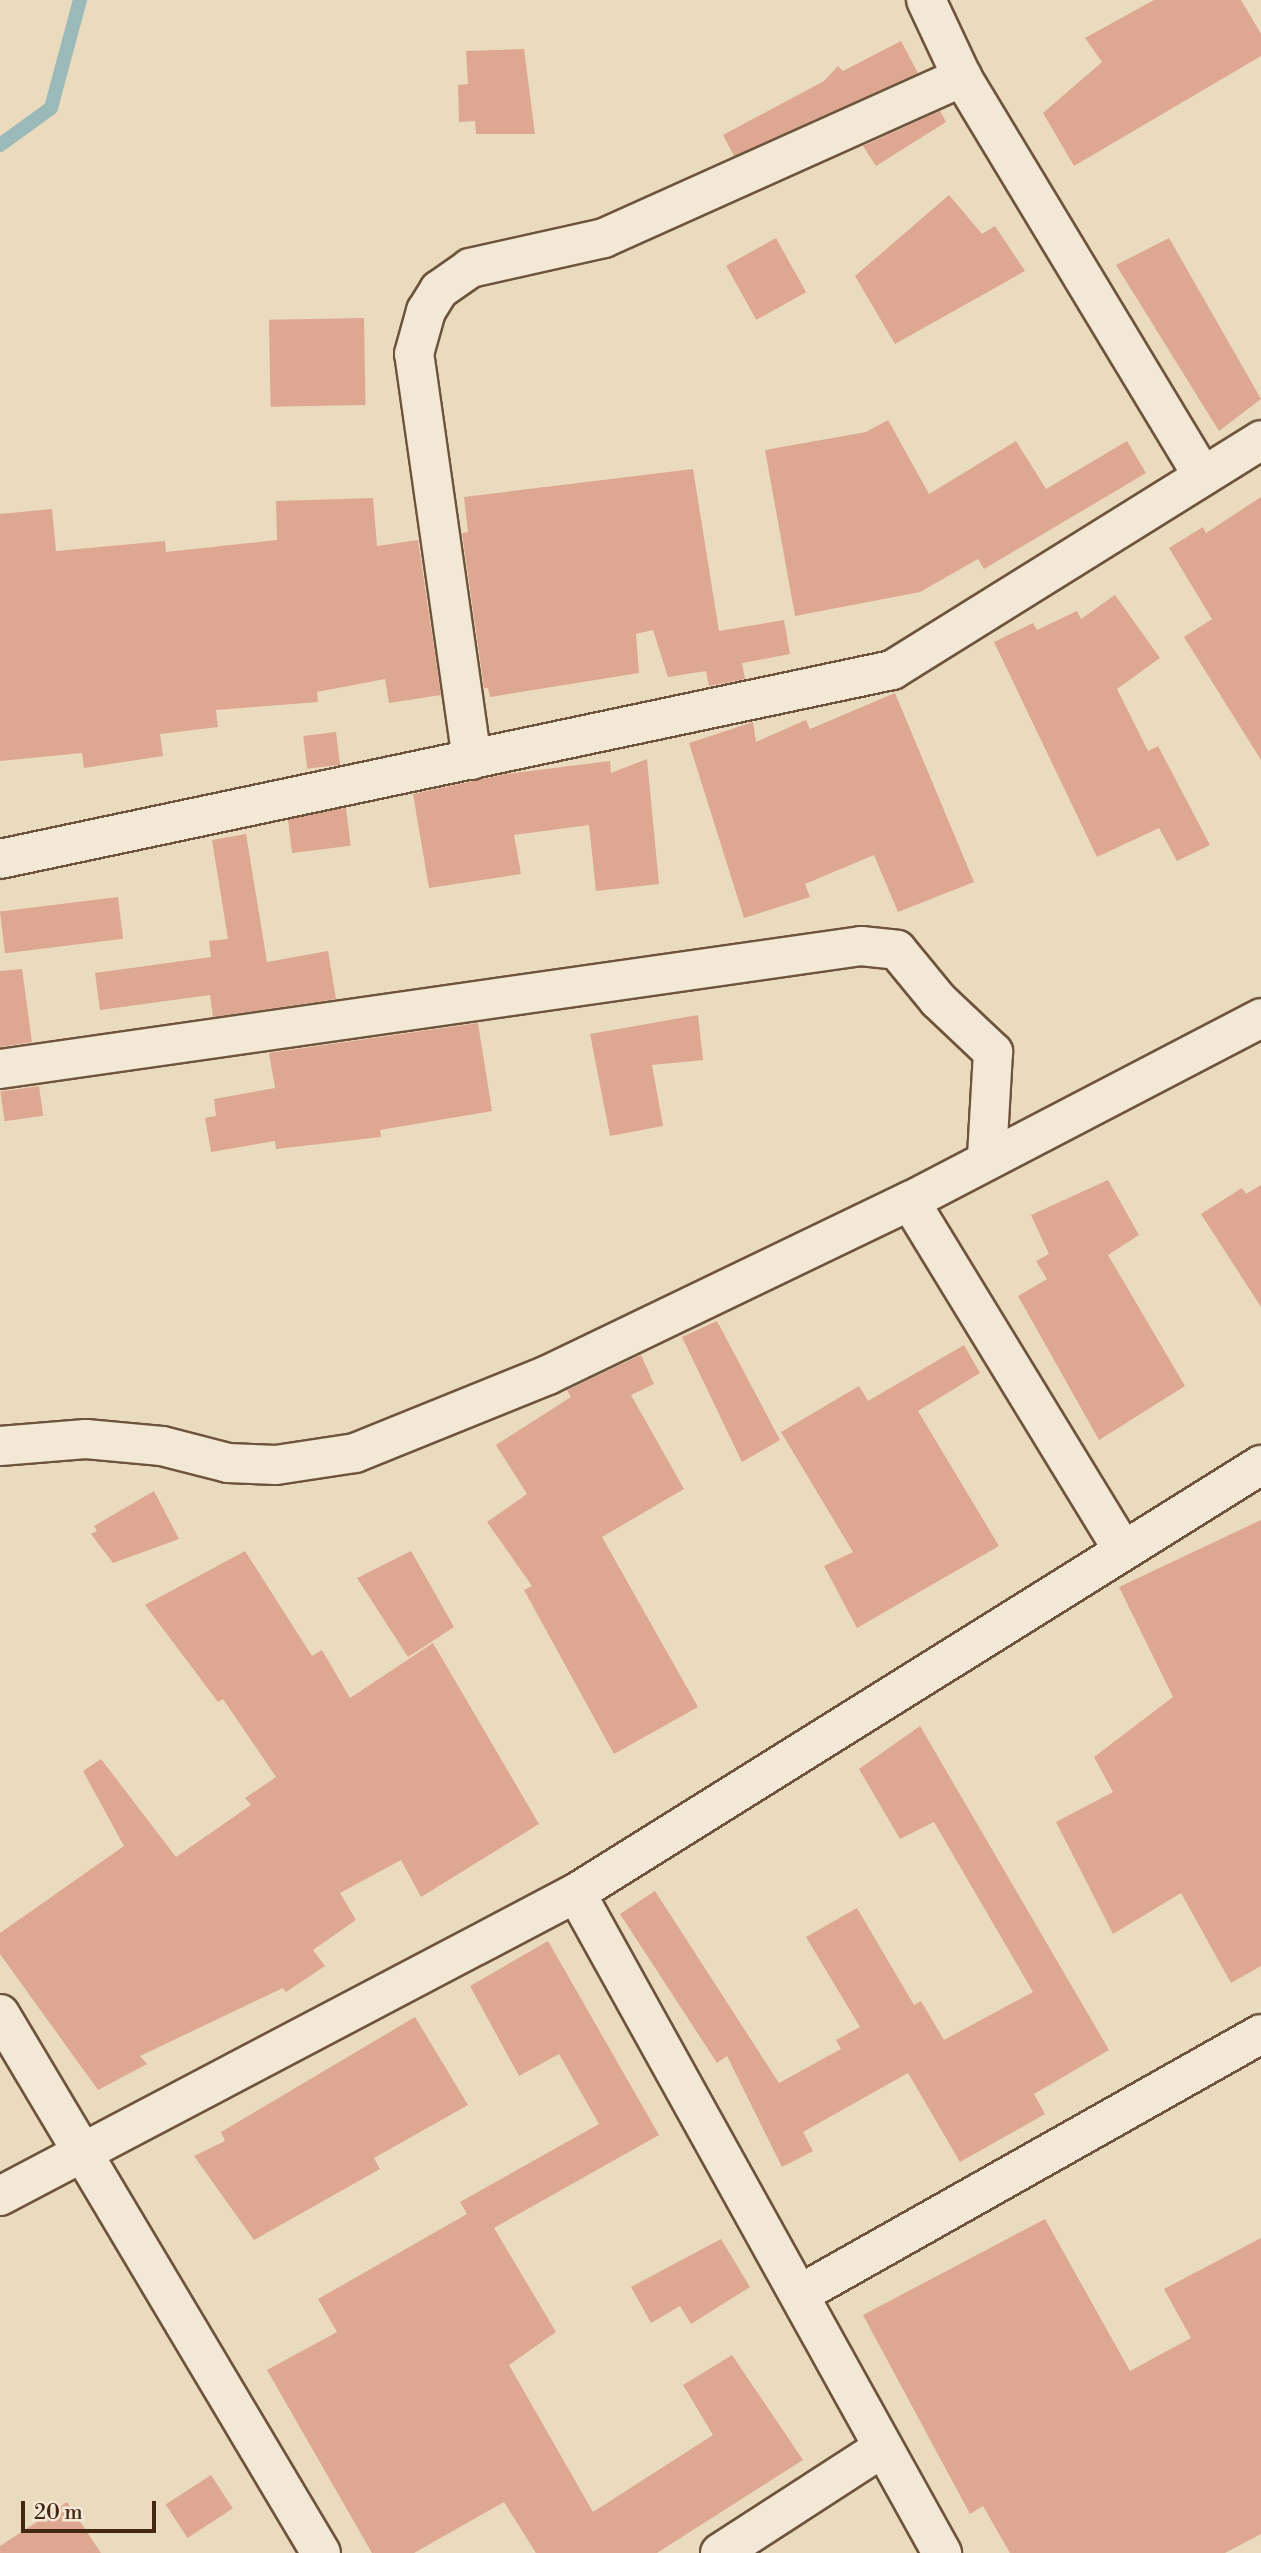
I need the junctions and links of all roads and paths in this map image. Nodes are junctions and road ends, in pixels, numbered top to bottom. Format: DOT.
graph roads {
  1 [pos="926,0"];
  2 [pos="962,77"];
  3 [pos="1261,440"];
  4 [pos="1203,477"];
  5 [pos="472,760"];
  6 [pos="0,859"];
  7 [pos="1261,1018"];
  8 [pos="0,1069"];
  9 [pos="987,1157"];
  10 [pos="909,1201"];
  11 [pos="0,1446"];
  12 [pos="1261,1465"];
  13 [pos="1121,1548"];
  14 [pos="576,1894"];
  15 [pos="0,2014"];
  16 [pos="1261,2034"];
  17 [pos="85,2150"];
  18 [pos="0,2196"];
  19 [pos="800,2294"];
  20 [pos="882,2448"];
  21 [pos="321,2553"];
  22 [pos="720,2553"];
  23 [pos="942,2553"];
  1 -- 2 [label="street"];
  2 -- 4 [label="street"];
  2 -- 5 [label="street"];
  3 -- 4 [label="street"];
  4 -- 5 [label="street"];
  5 -- 6 [label="street"];
  7 -- 9 [label="street"];
  8 -- 9 [label="street"];
  9 -- 10 [label="street"];
  10 -- 11 [label="street"];
  10 -- 13 [label="street"];
  12 -- 13 [label="street"];
  13 -- 14 [label="street"];
  14 -- 17 [label="street"];
  14 -- 19 [label="street"];
  15 -- 17 [label="street"];
  16 -- 19 [label="street"];
  17 -- 18 [label="street"];
  17 -- 21 [label="street"];
  19 -- 20 [label="street"];
  20 -- 22 [label="street"];
  20 -- 23 [label="street"];
}
